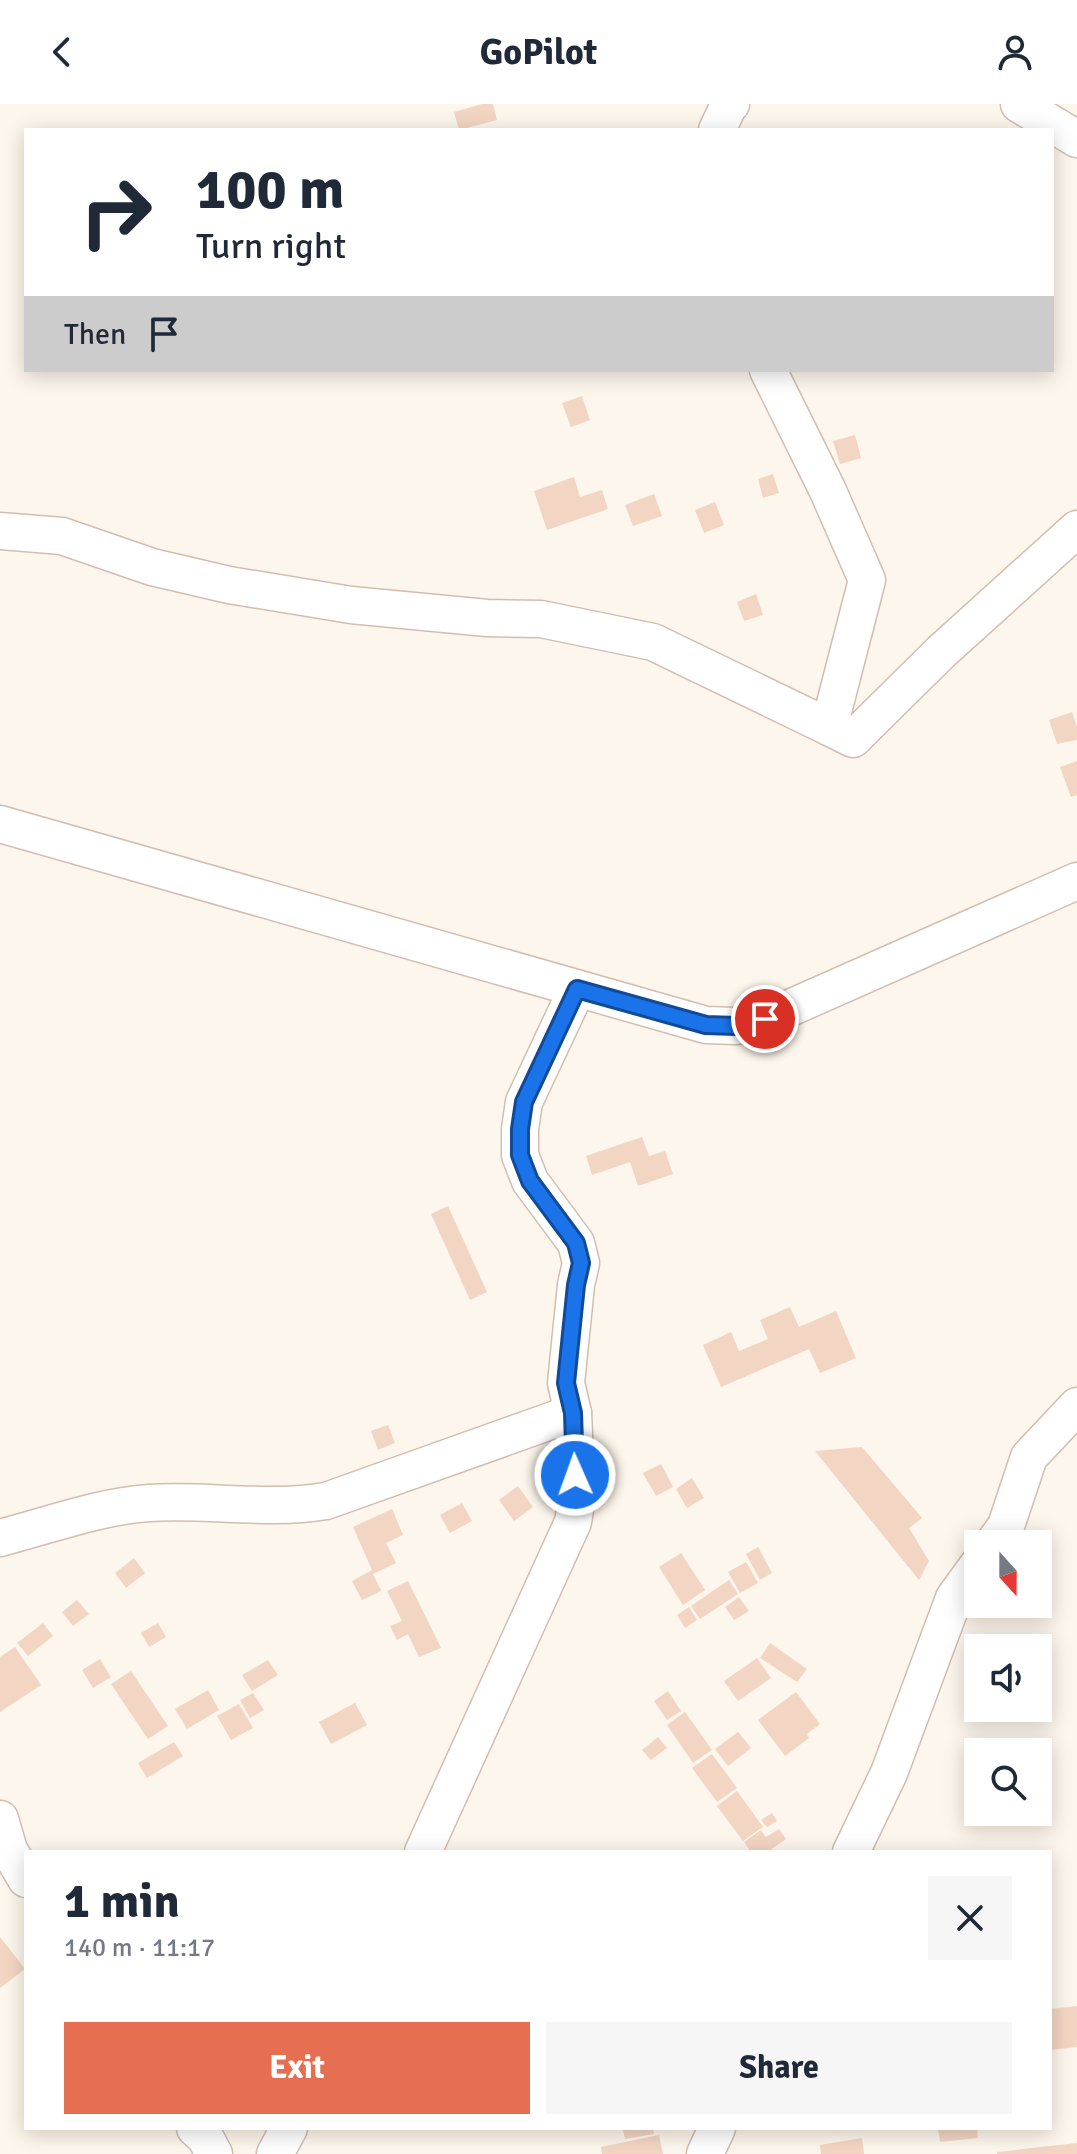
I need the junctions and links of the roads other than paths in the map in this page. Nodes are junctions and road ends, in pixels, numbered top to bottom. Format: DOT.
graph roads {
  1 [pos="731,104"];
  2 [pos="1019,104"];
  3 [pos="718,128"];
  4 [pos="1077,139"];
  5 [pos="769,372"];
  6 [pos="1077,529"];
  7 [pos="0,531"];
  8 [pos="829,727"];
  9 [pos="0,824"];
  10 [pos="1077,881"];
  11 [pos="577,989"];
  12 [pos="1077,1405"];
  13 [pos="573,1413"];
  14 [pos="1003,1530"];
  15 [pos="0,1538"];
  16 [pos="964,1584"];
  17 [pos="0,1819"];
  18 [pos="424,1850"];
  19 [pos="852,1850"];
  20 [pos="24,1876"];
  21 [pos="197,2130"];
  22 [pos="288,2130"];
  23 [pos="716,2130"];
  24 [pos="214,2154"];
  25 [pos="275,2154"];
  26 [pos="705,2154"];
  1 -- 3 [label="street"];
  2 -- 4 [label="street"];
  5 -- 8 [label="street"];
  6 -- 8 [label="street"];
  7 -- 8 [label="street"];
  9 -- 11 [label="street"];
  10 -- 11 [label="street"];
  11 -- 13 [label="street"];
  12 -- 14 [label="street"];
  13 -- 15 [label="street"];
  13 -- 18 [label="street"];
  16 -- 19 [label="street"];
  17 -- 20 [label="street"];
  21 -- 24 [label="street"];
  22 -- 25 [label="street"];
  23 -- 26 [label="street"];
}
